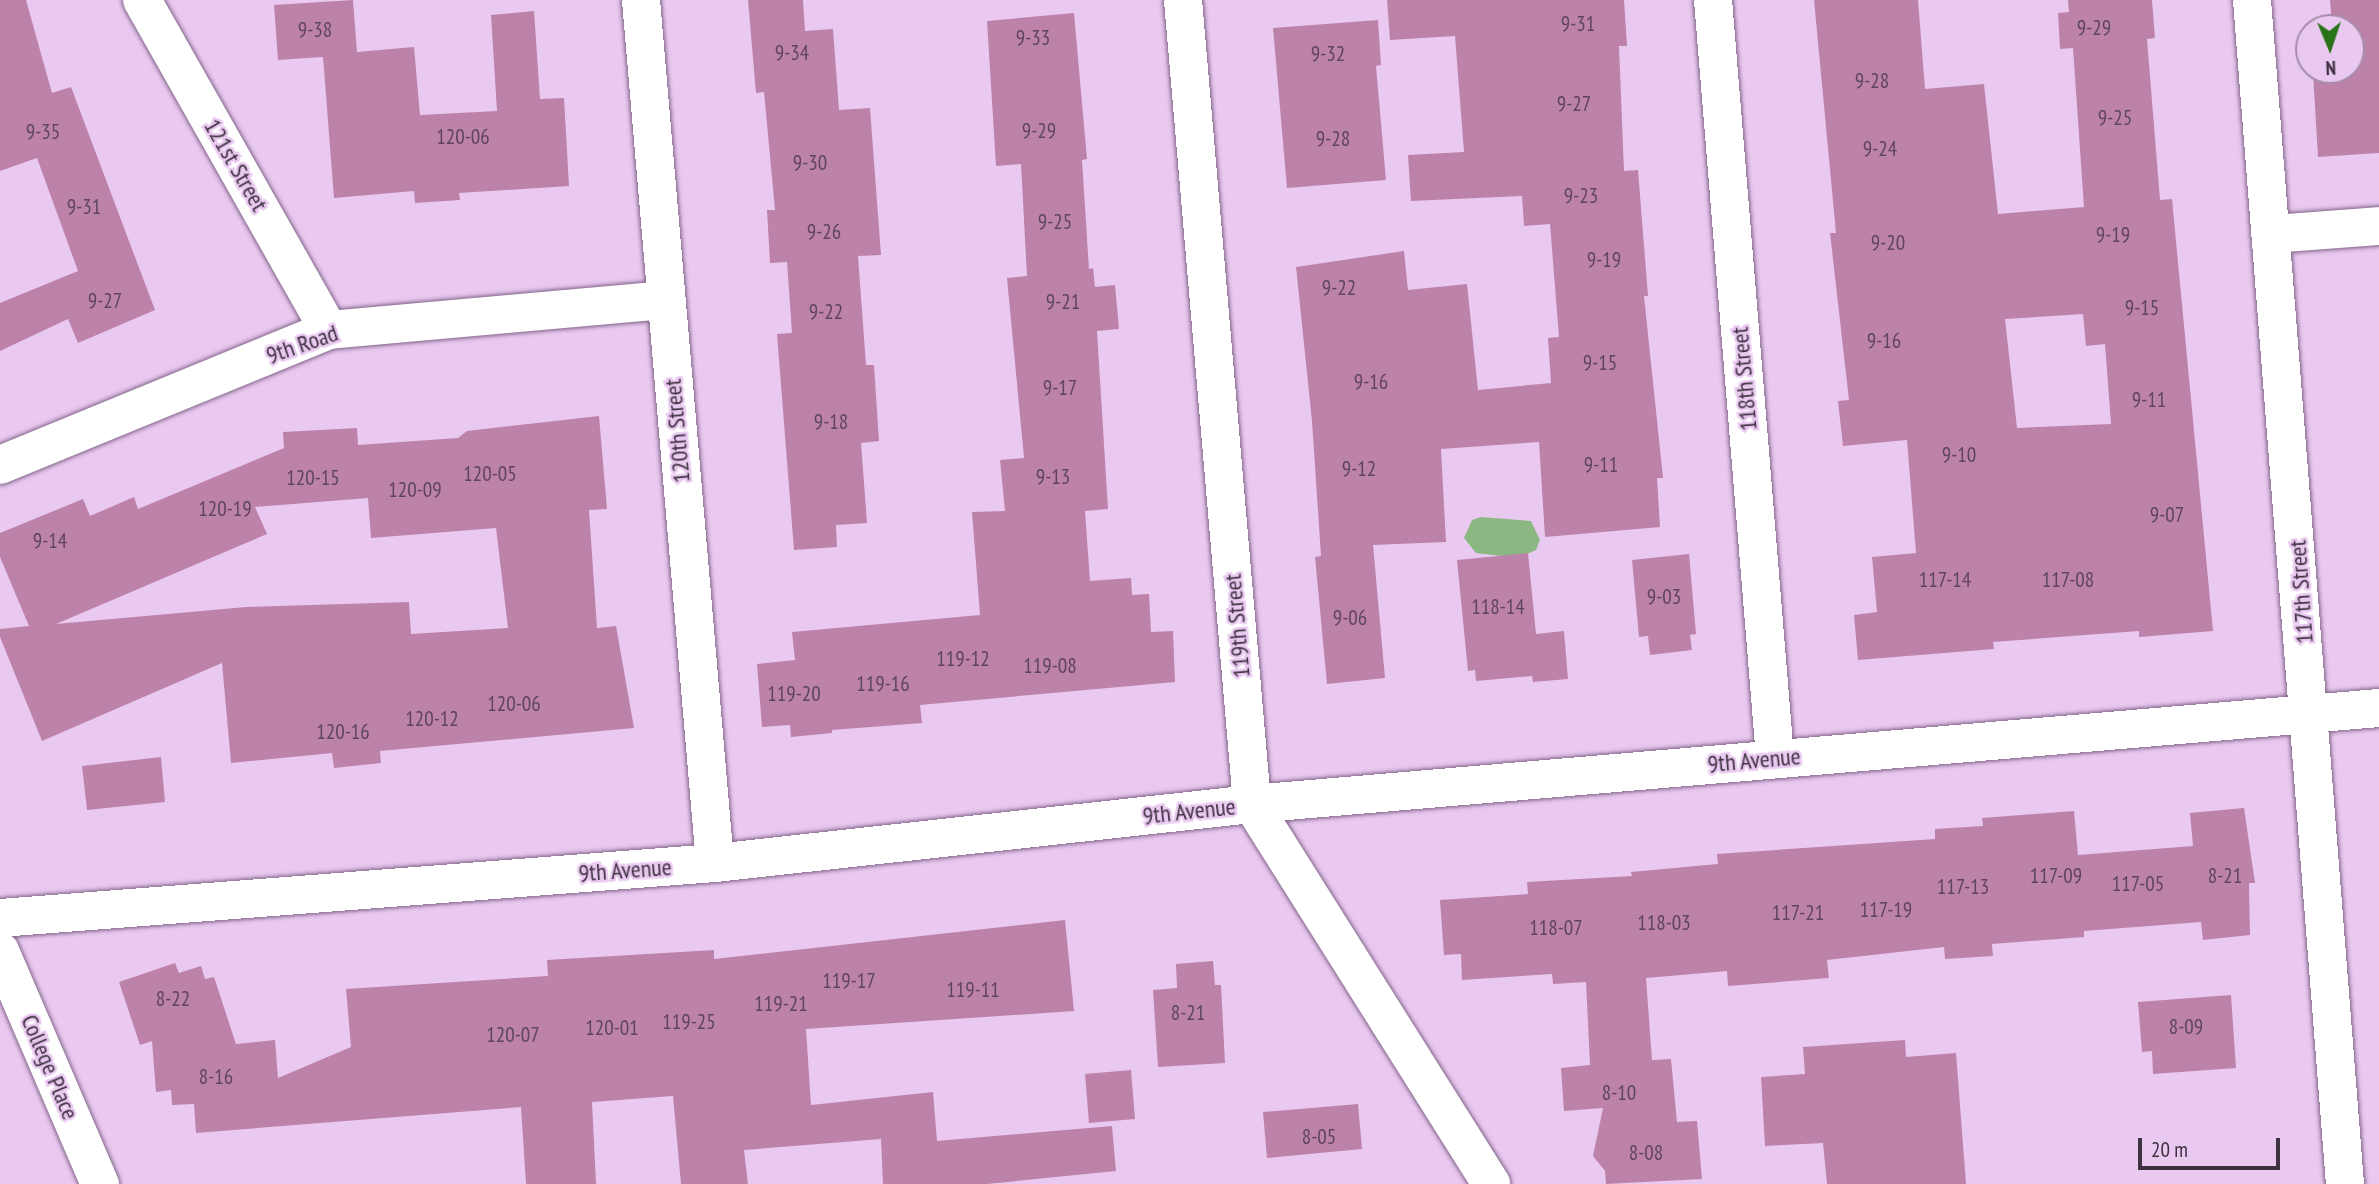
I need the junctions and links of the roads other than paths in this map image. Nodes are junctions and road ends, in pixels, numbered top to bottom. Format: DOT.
graph roads {
  1 [pos="142,0"];
  2 [pos="641,0"];
  3 [pos="1183,0"];
  4 [pos="1713,0"];
  5 [pos="2252,0"];
  6 [pos="2379,226"];
  7 [pos="2273,234"];
  8 [pos="665,300"];
  9 [pos="329,330"];
  10 [pos="0,465"];
  11 [pos="2379,708"];
  12 [pos="2311,713"];
  13 [pos="1775,757"];
  14 [pos="1252,804"];
  15 [pos="715,863"];
  16 [pos="0,918"];
  17 [pos="0,951"];
  18 [pos="100,1184"];
  19 [pos="1491,1184"];
  20 [pos="2345,1184"];
  1 -- 9 [label="street, 121st Street"];
  2 -- 8 [label="street, 120th Street"];
  3 -- 14 [label="street, 119th Street"];
  4 -- 13 [label="street, 118th Street"];
  5 -- 7 [label="street, 117th Street"];
  6 -- 7 [label="street"];
  7 -- 12 [label="street, 117th Street"];
  8 -- 9 [label="street, 9th Road"];
  8 -- 15 [label="street, 120th Street"];
  9 -- 10 [label="street, 9th Road"];
  11 -- 12 [label="street, 9th Avenue"];
  12 -- 13 [label="street, 9th Avenue"];
  12 -- 20 [label="street, 117th Street"];
  13 -- 14 [label="street, 9th Avenue"];
  14 -- 15 [label="street, 9th Avenue"];
  14 -- 19 [label="street, 119th Street"];
  15 -- 16 [label="street, 9th Avenue"];
  17 -- 18 [label="street, College Place"];
}
